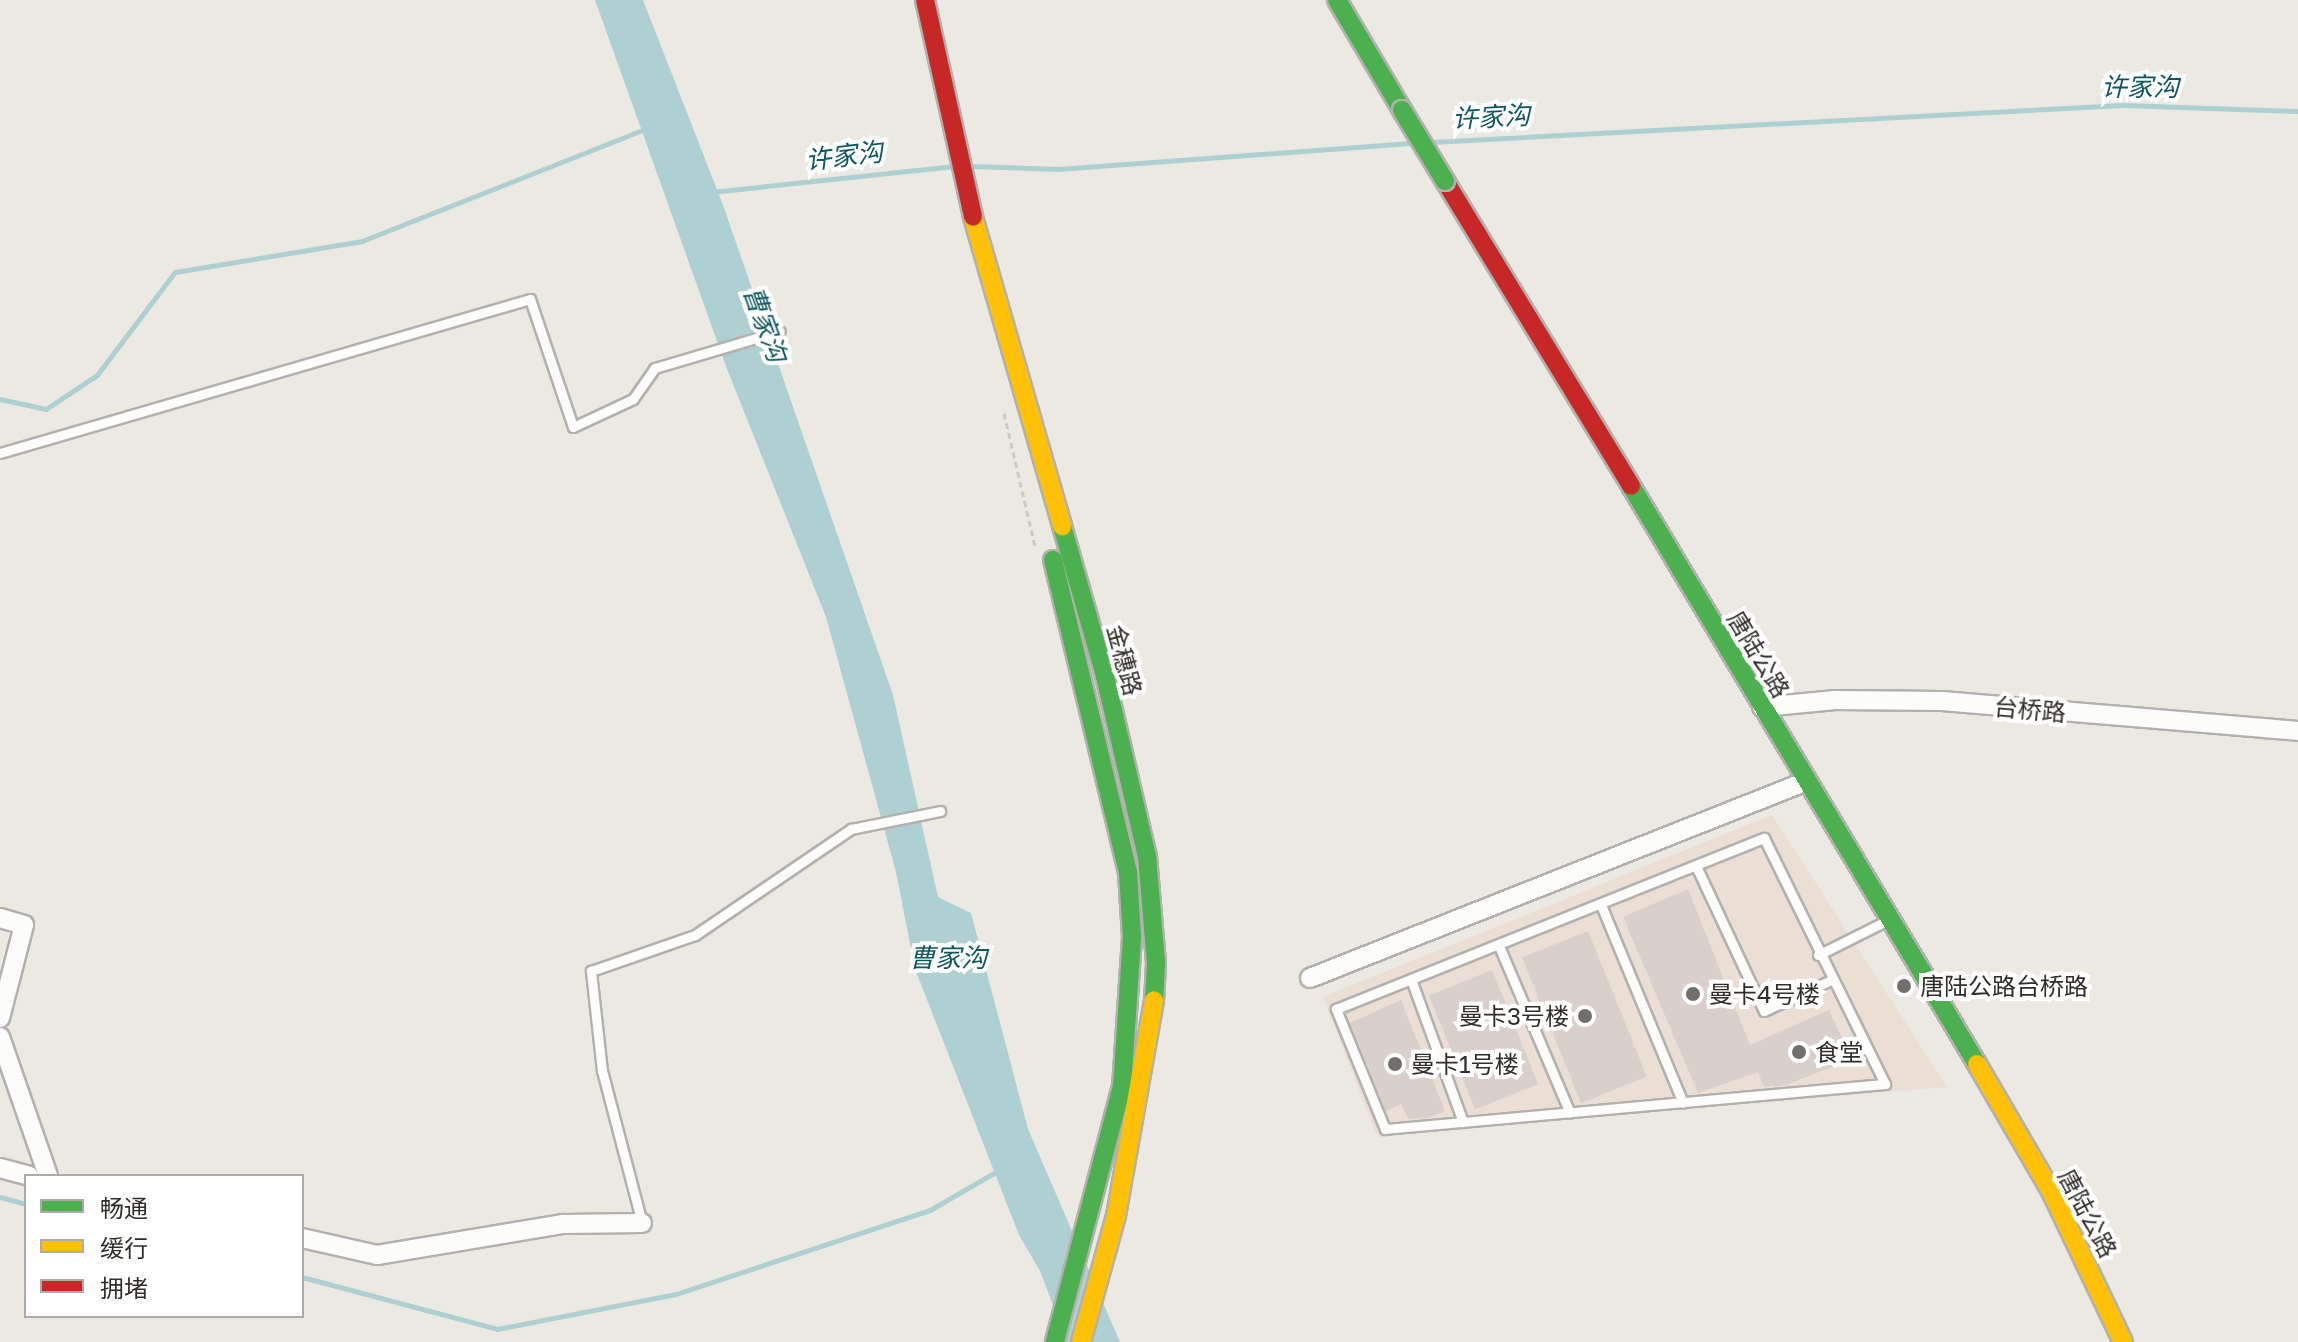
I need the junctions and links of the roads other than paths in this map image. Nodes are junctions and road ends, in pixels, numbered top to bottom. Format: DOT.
graph roads {
  1 [pos="915,0"];
  2 [pos="925,0"];
  3 [pos="1337,0"];
  4 [pos="953,144"];
  5 [pos="970,224"];
  6 [pos="780,331"];
  7 [pos="0,453"];
  8 [pos="1762,707"];
  9 [pos="2298,731"];
  10 [pos="1807,781"];
  11 [pos="940,811"];
  12 [pos="1696,866"];
  13 [pos="1601,905"];
  14 [pos="0,918"];
  15 [pos="1890,919"];
  16 [pos="1499,946"];
  17 [pos="1818,955"];
  18 [pos="1310,978"];
  19 [pos="1831,980"];
  20 [pos="1412,982"];
  21 [pos="0,1018"];
  22 [pos="0,1037"];
  23 [pos="1683,1103"];
  24 [pos="1570,1113"];
  25 [pos="1463,1122"];
  26 [pos="0,1168"];
  27 [pos="47,1174"];
  28 [pos="24,1175"];
  29 [pos="642,1223"];
  30 [pos="304,1238"];
  31 [pos="1055,1342"];
  32 [pos="1081,1342"];
  33 [pos="2123,1342"];
  1 -- 4 [label="street, 金穗路"];
  2 -- 4 [label="street, 金穗路"];
  3 -- 8 [label="street, 唐陆公路, bridge"];
  4 -- 5 [label="street, 金穗路"];
  5 -- 31 [label="street, 金穗路"];
  5 -- 32 [label="street, 金穗路"];
  6 -- 7 [label="lane"];
  8 -- 9 [label="street, 台桥路"];
  8 -- 10 [label="street, 唐陆公路"];
  10 -- 15 [label="street, 唐陆公路"];
  10 -- 18 [label="street"];
  11 -- 29 [label="lane"];
  12 -- 13 [label="lane"];
  12 -- 17 [label="lane"];
  12 -- 19 [label="lane"];
  13 -- 16 [label="lane"];
  13 -- 23 [label="lane"];
  14 -- 21 [label="street"];
  15 -- 17 [label="lane"];
  15 -- 33 [label="street, 唐陆公路"];
  16 -- 20 [label="lane"];
  16 -- 24 [label="lane"];
  17 -- 19 [label="lane"];
  19 -- 23 [label="lane"];
  20 -- 25 [label="lane"];
  20 -- 25 [label="lane"];
  22 -- 27 [label="street"];
  23 -- 24 [label="lane"];
  24 -- 25 [label="lane"];
  26 -- 28 [label="street"];
  29 -- 30 [label="street"];
}
